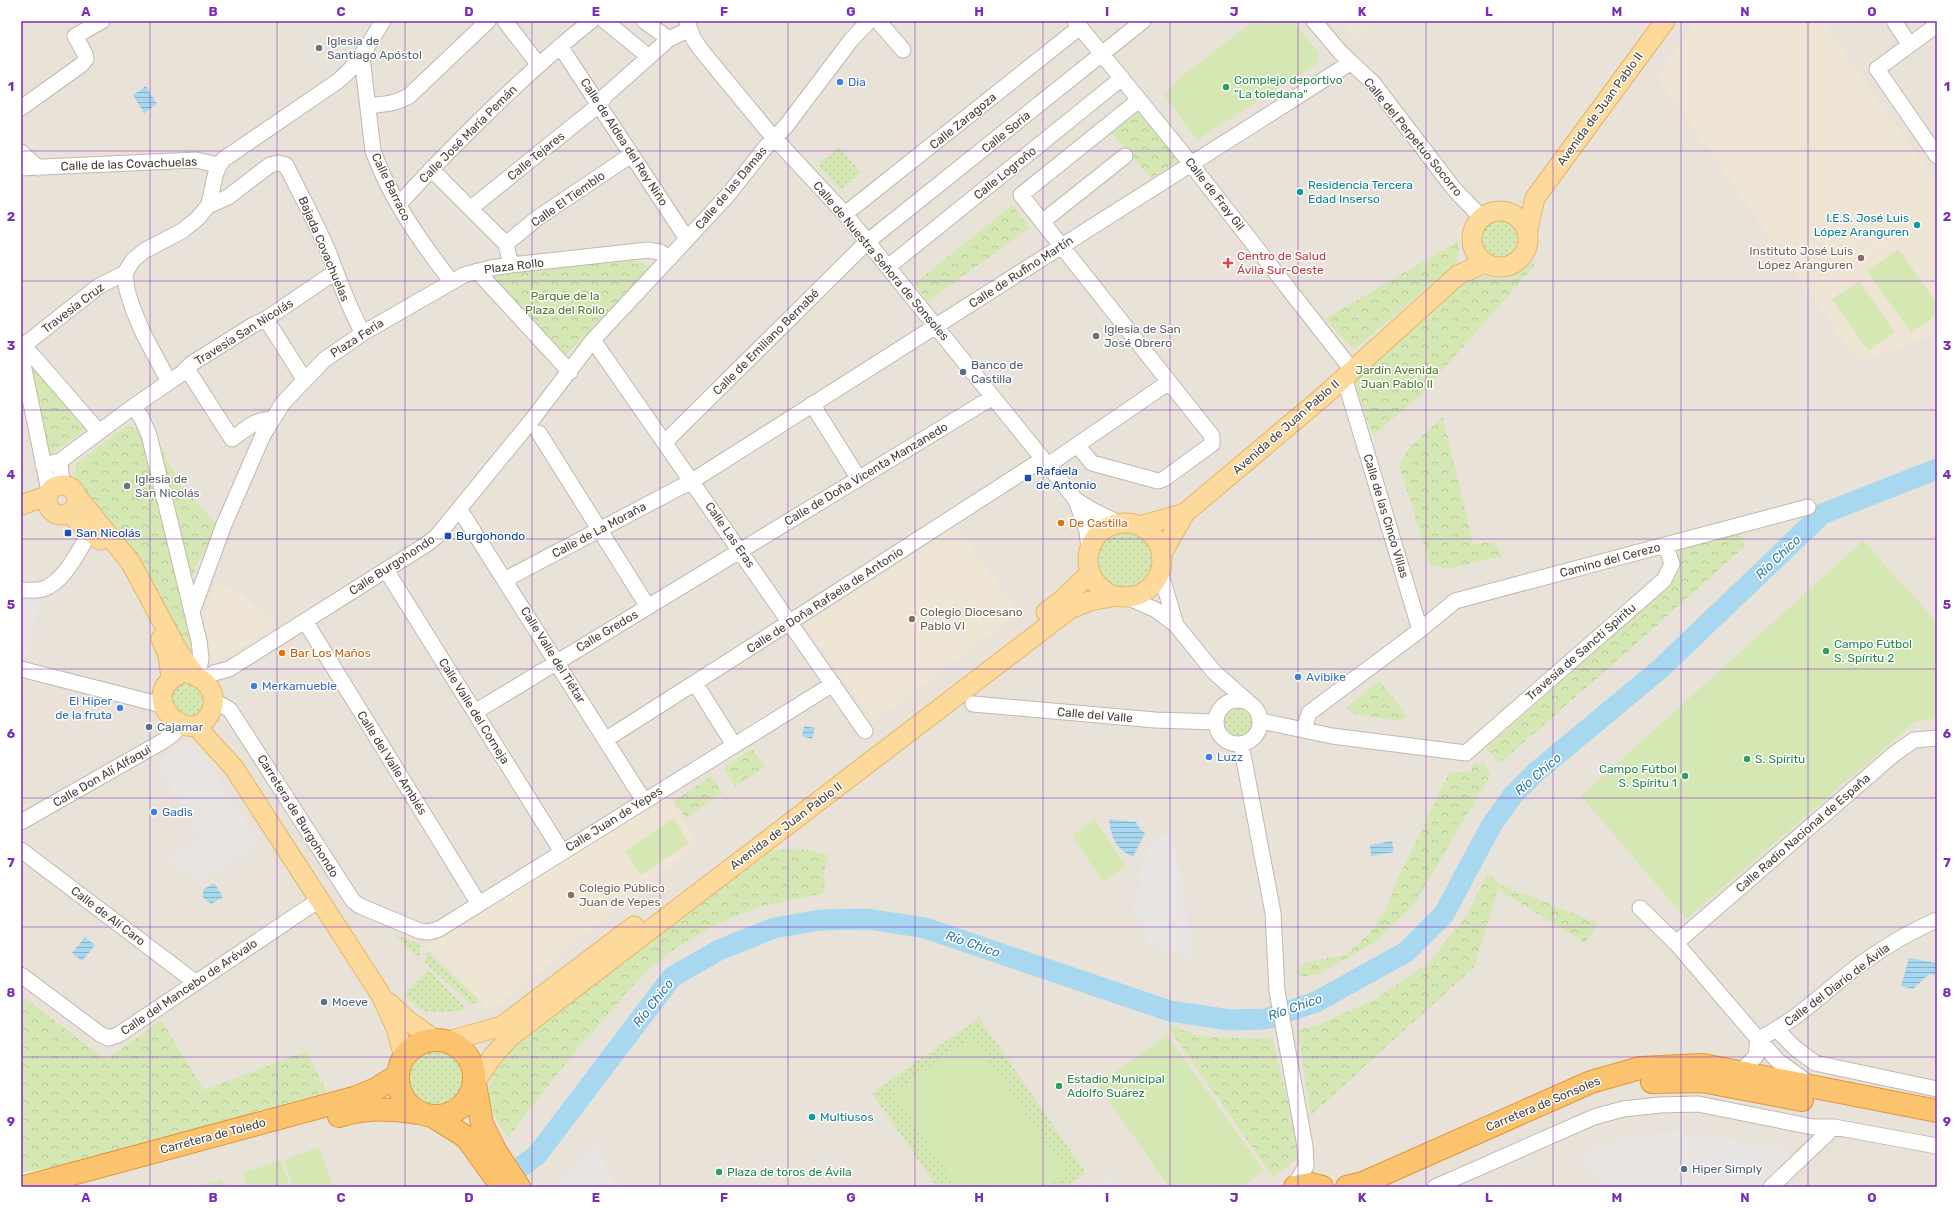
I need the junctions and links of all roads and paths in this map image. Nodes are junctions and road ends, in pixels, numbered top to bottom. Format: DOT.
graph roads {
  1 [pos="102,21"];
  2 [pos="383,21"];
  3 [pos="488,21"];
  4 [pos="505,21"];
  5 [pos="591,21"];
  6 [pos="605,21"];
  7 [pos="644,21"];
  8 [pos="869,21"];
  9 [pos="878,21"];
  10 [pos="1143,21"];
  11 [pos="1314,21"];
  12 [pos="1665,21"];
  13 [pos="1894,21"];
  14 [pos="1078,24"];
  15 [pos="688,25"];
  16 [pos="1937,25"];
  17 [pos="669,39"];
  18 [pos="1909,44"];
  19 [pos="560,46"];
  20 [pos="903,50"];
  21 [pos="1102,54"];
  22 [pos="362,57"];
  23 [pos="649,57"];
  24 [pos="1350,63"];
  25 [pos="538,64"];
  26 [pos="1122,78"];
  27 [pos="1139,100"];
  28 [pos="600,104"];
  29 [pos="368,106"];
  30 [pos="21,108"];
  31 [pos="775,138"];
  32 [pos="21,152"];
  33 [pos="631,155"];
  34 [pos="1126,156"];
  35 [pos="1937,156"];
  36 [pos="1191,164"];
  37 [pos="218,165"];
  38 [pos="21,168"];
  39 [pos="38,168"];
  40 [pos="431,169"];
  41 [pos="1535,198"];
  42 [pos="399,204"];
  43 [pos="208,206"];
  44 [pos="471,208"];
  45 [pos="1512,212"];
  46 [pos="845,214"];
  47 [pos="1481,217"];
  48 [pos="1042,222"];
  49 [pos="1528,229"];
  50 [pos="687,239"];
  51 [pos="867,242"];
  52 [pos="506,244"];
  53 [pos="1061,246"];
  54 [pos="1479,257"];
  55 [pos="670,258"];
  56 [pos="512,265"];
  57 [pos="888,267"];
  58 [pos="477,271"];
  59 [pos="125,272"];
  60 [pos="335,272"];
  61 [pos="451,281"];
  62 [pos="266,319"];
  63 [pos="936,327"];
  64 [pos="363,333"];
  65 [pos="592,340"];
  66 [pos="22,345"];
  67 [pos="187,369"];
  68 [pos="570,372"];
  69 [pos="1348,374"];
  70 [pos="304,379"];
  71 [pos="169,382"];
  72 [pos="1169,382"];
  73 [pos="1325,395"];
  74 [pos="992,397"];
  75 [pos="1351,403"];
  76 [pos="812,404"];
  77 [pos="134,406"];
  78 [pos="271,420"];
  79 [pos="98,432"];
  80 [pos="539,433"];
  81 [pos="665,442"];
  82 [pos="1077,445"];
  83 [pos="60,461"];
  84 [pos="1045,462"];
  85 [pos="43,465"];
  86 [pos="859,479"];
  87 [pos="692,481"];
  88 [pos="57,495"];
  89 [pos="1076,500"];
  90 [pos="23,505"];
  91 [pos="1808,507"];
  92 [pos="460,510"];
  93 [pos="1185,513"];
  94 [pos="1119,524"];
  95 [pos="1140,526"];
  96 [pos="600,529"];
  97 [pos="91,530"];
  98 [pos="1666,546"];
  99 [pos="1089,549"];
  100 [pos="740,551"];
  101 [pos="1161,563"];
  102 [pos="386,570"];
  103 [pos="1090,573"];
  104 [pos="506,579"];
  105 [pos="21,590"];
  106 [pos="1122,596"];
  107 [pos="648,607"];
  108 [pos="192,612"];
  109 [pos="305,621"];
  110 [pos="790,622"];
  111 [pos="1176,625"];
  112 [pos="1420,630"];
  113 [pos="557,662"];
  114 [pos="21,669"];
  115 [pos="1214,672"];
  116 [pos="171,678"];
  117 [pos="695,683"];
  118 [pos="833,684"];
  119 [pos="205,690"];
  120 [pos="1247,701"];
  121 [pos="973,704"];
  122 [pos="1224,705"];
  123 [pos="162,706"];
  124 [pos="475,712"];
  125 [pos="1261,721"];
  126 [pos="1216,722"];
  127 [pos="188,725"];
  128 [pos="1304,730"];
  129 [pos="865,731"];
  130 [pos="1937,738"];
  131 [pos="606,740"];
  132 [pos="1241,744"];
  133 [pos="734,745"];
  134 [pos="234,768"];
  135 [pos="644,801"];
  136 [pos="21,822"];
  137 [pos="21,850"];
  138 [pos="562,852"];
  139 [pos="319,900"];
  140 [pos="479,904"];
  141 [pos="1640,908"];
  142 [pos="392,919"];
  143 [pos="1937,920"];
  144 [pos="1676,943"];
  145 [pos="21,975"];
  146 [pos="196,982"];
  147 [pos="381,995"];
  148 [pos="1777,1030"];
  149 [pos="1758,1039"];
  150 [pos="442,1040"];
  151 [pos="401,1066"];
  152 [pos="1740,1072"];
  153 [pos="475,1083"];
  154 [pos="1817,1088"];
  155 [pos="1937,1089"];
  156 [pos="1937,1111"];
  157 [pos="426,1115"];
  158 [pos="1937,1126"];
  159 [pos="1834,1127"];
  160 [pos="1305,1146"];
  161 [pos="1937,1146"];
  162 [pos="490,1156"];
  163 [pos="29,1186"];
  164 [pos="79,1187"];
  165 [pos="501,1187"];
  166 [pos="519,1187"];
  167 [pos="1295,1187"];
  168 [pos="1323,1187"];
  169 [pos="1347,1187"];
  170 [pos="1392,1187"];
  171 [pos="1435,1187"];
  172 [pos="1771,1187"];
  1 -- 30 [label="street"];
  2 -- 22 [label="street"];
  3 -- 29 [label="street"];
  4 -- 25 [label="street"];
  5 -- 19 [label="street, Calle José María Pemán"];
  6 -- 23 [label="street"];
  7 -- 17 [label="street"];
  8 -- 31 [label="street, Calle de las Damas"];
  9 -- 20 [label="street"];
  10 -- 21 [label="street, Calle Soria"];
  11 -- 24 [label="street, Calle del Perpetuo Socorro"];
  12 -- 41 [label="main road, Avenida de Juan Pablo II"];
  13 -- 18 [label="street"];
  14 -- 21 [label="street, Calle de Fray Gil"];
  14 -- 46 [label="street, Calle Zaragoza"];
  15 -- 17 [label="street, Calle Tejares"];
  15 -- 31 [label="street, Calle de Nuestra Señora de Sonsoles"];
  16 -- 18 [label="street"];
  17 -- 23 [label="street, Calle Tejares"];
  18 -- 35 [label="street"];
  19 -- 25 [label="street, Calle José María Pemán"];
  19 -- 28 [label="street, Calle de Aldea del Rey Niño"];
  21 -- 26 [label="street, Calle de Fray Gil"];
  21 -- 51 [label="street, Calle Soria"];
  22 -- 29 [label="street, Calle Barraco"];
  22 -- 37 [label="street"];
  23 -- 28 [label="street, Calle Tejares"];
  24 -- 36 [label="street, Calle de Rufino Martín"];
  24 -- 47 [label="street, Calle del Perpetuo Socorro"];
  25 -- 40 [label="street, Calle José María Pemán"];
  26 -- 27 [label="street, Calle de Fray Gil"];
  26 -- 57 [label="street, Calle Logroño"];
  27 -- 36 [label="street, Calle de Fray Gil"];
  27 -- 48 [label="street"];
  28 -- 33 [label="street, Calle de Aldea del Rey Niño"];
  28 -- 44 [label="street, Calle Tejares"];
  29 -- 42 [label="street, Calle Barraco"];
  31 -- 46 [label="street, Calle de Nuestra Señora de Sonsoles"];
  31 -- 50 [label="street, Calle de las Damas"];
  32 -- 39 [label="street"];
  33 -- 50 [label="street, Calle de Aldea del Rey Niño"];
  33 -- 52 [label="street, Calle El Tiemblo"];
  34 -- 48 [label="street"];
  36 -- 53 [label="street, Calle de Rufino Martín"];
  36 -- 69 [label="street, Calle de Fray Gil"];
  37 -- 39 [label="street, Calle de las Covachuelas"];
  37 -- 43 [label="street, Calle de las Covachuelas"];
  38 -- 39 [label="street, Calle de las Covachuelas"];
  40 -- 42 [label="street, Calle José María Pemán"];
  40 -- 44 [label="street"];
  41 -- 45 [label="main road, Avenida de Juan Pablo II"];
  41 -- 49 [label="main road, Avenida de Juan Pablo II"];
  42 -- 61 [label="street, Calle Barraco"];
  43 -- 59 [label="street"];
  43 -- 60 [label="street, Bajada Covachuelas"];
  44 -- 52 [label="street"];
  45 -- 47 [label="main road"];
  45 -- 49 [label="main road"];
  46 -- 51 [label="street, Calle de Nuestra Señora de Sonsoles"];
  47 -- 54 [label="main road"];
  48 -- 53 [label="street"];
  49 -- 54 [label="main road"];
  50 -- 55 [label="street"];
  51 -- 57 [label="street, Calle de Nuestra Señora de Sonsoles"];
  51 -- 81 [label="street, Calle de Emiliano Bernabé"];
  52 -- 56 [label="street"];
  53 -- 63 [label="street, Calle de Rufino Martín"];
  53 -- 72 [label="street"];
  54 -- 69 [label="main road, Avenida de Juan Pablo II"];
  55 -- 56 [label="street, Plaza Rollo"];
  55 -- 65 [label="street"];
  56 -- 58 [label="street, Plaza Rollo"];
  57 -- 63 [label="street, Calle de Nuestra Señora de Sonsoles"];
  58 -- 61 [label="street, Plaza Feria"];
  58 -- 68 [label="street, Plaza Rollo"];
  59 -- 66 [label="street, Travesía Cruz"];
  59 -- 71 [label="street"];
  60 -- 62 [label="street, Travesía San Nicolás"];
  60 -- 64 [label="street, Bajada Covachuelas"];
  61 -- 64 [label="street, Plaza Feria"];
  62 -- 67 [label="street, Travesía San Nicolás"];
  62 -- 70 [label="street"];
  63 -- 74 [label="street, Calle de Nuestra Señora de Sonsoles"];
  63 -- 76 [label="street, Calle de Rufino Martín"];
  64 -- 70 [label="street, Plaza Feria"];
  65 -- 68 [label="street"];
  65 -- 81 [label="street, Calle Las Eras"];
  66 -- 79 [label="street"];
  66 -- 85 [label="street"];
  67 -- 71 [label="street, Travesía San Nicolás"];
  67 -- 78 [label="street"];
  68 -- 92 [label="street, Calle Burgohondo"];
  69 -- 73 [label="main road, Avenida de Juan Pablo II"];
  69 -- 75 [label="street, Calle de las Cinco Villas"];
  70 -- 78 [label="street, Plaza Feria"];
  71 -- 77 [label="street, Travesía San Nicolás"];
  72 -- 82 [label="street, Calle de Doña Rafaela de Antonio"];
  72 -- 82 [label="street"];
  73 -- 75 [label="street"];
  73 -- 93 [label="main road, Avenida de Juan Pablo II"];
  74 -- 84 [label="street, Calle de Nuestra Señora de Sonsoles"];
  74 -- 86 [label="street, Calle de Doña Vicenta Manzanedo"];
  75 -- 112 [label="street, Calle de las Cinco Villas"];
  76 -- 86 [label="street"];
  76 -- 87 [label="street, Calle de Rufino Martín"];
  77 -- 79 [label="street, Travesía San Nicolás"];
  77 -- 108 [label="street"];
  78 -- 108 [label="street, Plaza Feria"];
  79 -- 83 [label="street, Travesía San Nicolás"];
  80 -- 96 [label="street"];
  81 -- 87 [label="street, Calle Las Eras"];
  82 -- 84 [label="street, Calle de Doña Rafaela de Antonio"];
  83 -- 85 [label="street"];
  83 -- 88 [label="street"];
  84 -- 89 [label="street, Calle de Nuestra Señora de Sonsoles"];
  84 -- 110 [label="street, Calle de Doña Rafaela de Antonio"];
  85 -- 88 [label="street"];
  86 -- 100 [label="street, Calle de Doña Vicenta Manzanedo"];
  87 -- 96 [label="street, Calle de La Moraña"];
  87 -- 100 [label="street, Calle Las Eras"];
  88 -- 90 [label="main road"];
  88 -- 97 [label="main road"];
  88 -- 119 [label="main road"];
  89 -- 94 [label="street, Calle de Nuestra Señora de Sonsoles"];
  89 -- 99 [label="street, Calle de Nuestra Señora de Sonsoles"];
  91 -- 98 [label="street, Camino del Cerezo"];
  92 -- 102 [label="street, Calle Burgohondo"];
  92 -- 104 [label="street, Calle Valle del Tiétar"];
  93 -- 95 [label="main road, Avenida de Juan Pablo II"];
  93 -- 101 [label="main road, Avenida de Juan Pablo II"];
  94 -- 95 [label="main road"];
  94 -- 99 [label="main road"];
  95 -- 101 [label="main road"];
  96 -- 104 [label="street, Calle de La Moraña"];
  96 -- 107 [label="street"];
  97 -- 105 [label="street"];
  97 -- 116 [label="main road"];
  98 -- 112 [label="street, Camino del Cerezo"];
  98 -- 128 [label="street, Travesía de Sancti Spiritu"];
  99 -- 103 [label="main road"];
  100 -- 107 [label="street, Calle Gredos"];
  100 -- 110 [label="street, Calle Las Eras"];
  101 -- 106 [label="main road"];
  101 -- 111 [label="street"];
  102 -- 109 [label="street, Calle Burgohondo"];
  102 -- 124 [label="street, Calle Valle del Corneja"];
  103 -- 106 [label="main road"];
  103 -- 150 [label="main road, Avenida de Juan Pablo II"];
  104 -- 113 [label="street, Calle Valle del Tiétar"];
  106 -- 111 [label="street"];
  106 -- 153 [label="main road, Avenida de Juan Pablo II"];
  107 -- 113 [label="street, Calle Gredos"];
  108 -- 119 [label="street"];
  109 -- 119 [label="street, Calle Burgohondo"];
  109 -- 140 [label="street, Calle del Valle Amblés"];
  110 -- 117 [label="street, Calle de Doña Rafaela de Antonio"];
  110 -- 118 [label="street, Calle Las Eras"];
  111 -- 115 [label="street"];
  112 -- 128 [label="street"];
  113 -- 124 [label="street, Calle Gredos"];
  113 -- 131 [label="street, Calle Valle del Tiétar"];
  114 -- 123 [label="street"];
  115 -- 120 [label="street"];
  115 -- 122 [label="street"];
  116 -- 119 [label="main road"];
  116 -- 123 [label="main road"];
  117 -- 131 [label="street, Calle de Doña Rafaela de Antonio"];
  117 -- 133 [label="street"];
  118 -- 129 [label="street, Calle Las Eras"];
  118 -- 133 [label="street, Calle Juan de Yepes"];
  119 -- 127 [label="main road"];
  119 -- 134 [label="main road"];
  119 -- 142 [label="street, Carretera de Burgohondo"];
  120 -- 122 [label="street"];
  120 -- 125 [label="street"];
  121 -- 126 [label="street, Calle del Valle"];
  122 -- 126 [label="street"];
  123 -- 127 [label="main road"];
  124 -- 138 [label="street, Calle Valle del Corneja"];
  125 -- 128 [label="street"];
  125 -- 132 [label="street"];
  126 -- 132 [label="street"];
  127 -- 134 [label="main road"];
  127 -- 136 [label="street, Calle Don Alí Alfaqui"];
  130 -- 144 [label="street, Calle Radio Nacional de España"];
  131 -- 135 [label="street, Calle Valle del Tiétar"];
  132 -- 160 [label="street"];
  133 -- 135 [label="street, Calle Juan de Yepes"];
  134 -- 139 [label="main road"];
  135 -- 138 [label="street, Calle Juan de Yepes"];
  137 -- 146 [label="street, Calle de Alí Caro"];
  138 -- 140 [label="street, Calle Juan de Yepes"];
  139 -- 146 [label="street, Calle del Mancebo de Arévalo"];
  139 -- 147 [label="main road"];
  140 -- 142 [label="street, Calle Juan de Yepes"];
  141 -- 144 [label="street"];
  143 -- 148 [label="street, Calle del Diario de Ávila"];
  144 -- 149 [label="street"];
  145 -- 146 [label="street, Calle del Mancebo de Arévalo"];
  147 -- 150 [label="main road"];
  147 -- 151 [label="main road"];
  148 -- 149 [label="street, Calle del Diario de Ávila"];
  148 -- 155 [label="street"];
  149 -- 152 [label="street"];
  149 -- 154 [label="street"];
  150 -- 151 [label="highway, Carretera de Toledo"];
  150 -- 153 [label="highway"];
  151 -- 157 [label="highway"];
  151 -- 163 [label="highway, Carretera de Toledo"];
  152 -- 154 [label="highway, Carretera de Sonsoles"];
  152 -- 169 [label="highway, Carretera de Sonsoles"];
  153 -- 157 [label="highway, Carretera de Toledo"];
  153 -- 162 [label="highway"];
  154 -- 156 [label="highway, Carretera de Sonsoles"];
  157 -- 162 [label="highway"];
  157 -- 164 [label="highway, Carretera de Toledo"];
  158 -- 170 [label="highway, Carretera de Sonsoles"];
  159 -- 161 [label="street"];
  159 -- 171 [label="street"];
  159 -- 172 [label="street"];
  160 -- 167 [label="street"];
  160 -- 168 [label="street"];
  162 -- 165 [label="highway"];
  162 -- 166 [label="highway"];
  167 -- 168 [label="highway"];
}
